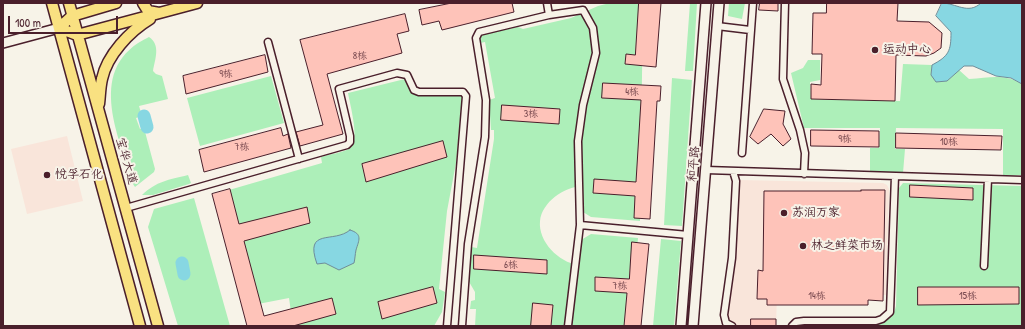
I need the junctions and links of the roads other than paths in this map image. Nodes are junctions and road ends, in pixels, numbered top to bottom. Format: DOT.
graph roads {
  1 [pos="52,3"];
  2 [pos="69,3"];
  3 [pos="116,3"];
  4 [pos="143,3"];
  5 [pos="197,3"];
  6 [pos="547,3"];
  7 [pos="706,3"];
  8 [pos="719,3"];
  9 [pos="753,3"];
  10 [pos="785,3"];
  11 [pos="161,13"];
  12 [pos="549,15"];
  13 [pos="72,16"];
  14 [pos="717,26"];
  15 [pos="59,28"];
  16 [pos="750,30"];
  17 [pos="77,35"];
  18 [pos="268,42"];
  19 [pos="3,43"];
  20 [pos="98,108"];
  21 [pos="742,153"];
  22 [pos="299,159"];
  23 [pos="706,170"];
  24 [pos="733,171"];
  25 [pos="804,174"];
  26 [pos="895,176"];
  27 [pos="988,179"];
  28 [pos="1022,180"];
  29 [pos="126,208"];
  30 [pos="580,225"];
  31 [pos="688,235"];
  32 [pos="984,266"];
  33 [pos="140,326"];
  34 [pos="158,326"];
  35 [pos="447,326"];
  36 [pos="462,326"];
  37 [pos="568,326"];
  38 [pos="681,326"];
  39 [pos="692,326"];
  40 [pos="732,326"];
  41 [pos="792,326"];
  1 -- 15 [label="main road"];
  2 -- 13 [label="main road, 宝华大道"];
  3 -- 13 [label="main road"];
  4 -- 11 [label="main road"];
  5 -- 11 [label="main road"];
  6 -- 12 [label="street"];
  7 -- 31 [label="street, 和平路"];
  8 -- 14 [label="street, 和平路"];
  9 -- 16 [label="street"];
  10 -- 25 [label="street"];
  11 -- 17 [label="main road"];
  11 -- 20 [label="main road"];
  12 -- 30 [label="street"];
  12 -- 36 [label="street"];
  13 -- 15 [label="main road"];
  13 -- 17 [label="main road, 宝华大道"];
  14 -- 16 [label="street"];
  14 -- 23 [label="street, 和平路"];
  15 -- 17 [label="main road"];
  15 -- 19 [label="street"];
  15 -- 33 [label="main road"];
  16 -- 21 [label="street"];
  17 -- 20 [label="main road, 宝华大道"];
  18 -- 22 [label="street"];
  20 -- 29 [label="main road, 宝华大道"];
  22 -- 29 [label="street"];
  22 -- 35 [label="street"];
  23 -- 24 [label="street"];
  23 -- 39 [label="street, 和平路"];
  24 -- 25 [label="street"];
  24 -- 40 [label="street"];
  25 -- 26 [label="street"];
  26 -- 27 [label="street"];
  26 -- 41 [label="street"];
  27 -- 28 [label="street"];
  27 -- 32 [label="street"];
  29 -- 34 [label="main road, 宝华大道"];
  30 -- 31 [label="street"];
  30 -- 37 [label="street"];
  31 -- 38 [label="street, 和平路"];
}
